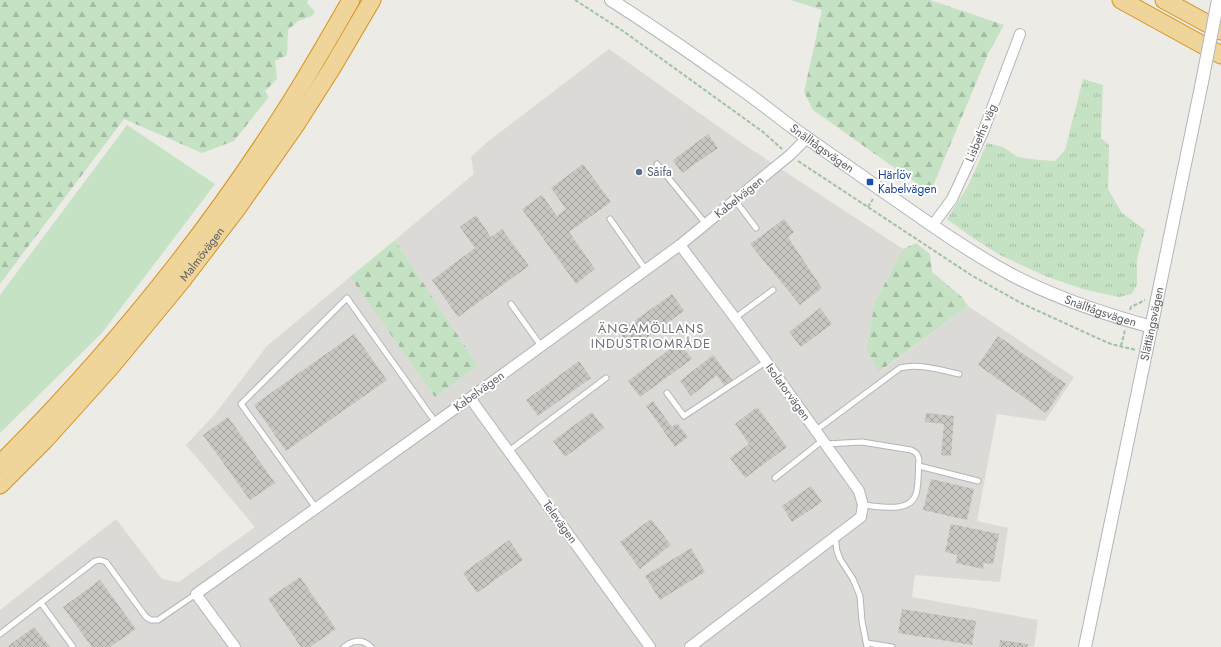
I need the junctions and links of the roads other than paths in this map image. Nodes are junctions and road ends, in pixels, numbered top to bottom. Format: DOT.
graph roads {
  1 [pos="351,0"];
  2 [pos="611,0"];
  3 [pos="1121,0"];
  4 [pos="1164,0"];
  5 [pos="1218,0"];
  6 [pos="372,2"];
  7 [pos="1221,31"];
  8 [pos="1020,34"];
  9 [pos="1221,55"];
  10 [pos="807,138"];
  11 [pos="657,164"];
  12 [pos="735,200"];
  13 [pos="610,219"];
  14 [pos="706,224"];
  15 [pos="932,226"];
  16 [pos="756,228"];
  17 [pos="680,245"];
  18 [pos="646,270"];
  19 [pos="773,290"];
  20 [pos="511,304"];
  21 [pos="735,318"];
  22 [pos="1152,327"];
  23 [pos="541,346"];
  24 [pos="766,362"];
  25 [pos="959,374"];
  26 [pos="606,378"];
  27 [pos="667,393"];
  28 [pos="470,398"];
  29 [pos="436,423"];
  30 [pos="815,431"];
  31 [pos="824,442"];
  32 [pos="509,451"];
  33 [pos="0,464"];
  34 [pos="919,466"];
  35 [pos="775,478"];
  36 [pos="978,481"];
  37 [pos="0,485"];
  38 [pos="863,505"];
  39 [pos="316,508"];
  40 [pos="835,537"];
  41 [pos="196,594"];
  42 [pos="41,602"];
  43 [pos="0,634"];
  44 [pos="867,645"];
  45 [pos="73,647"];
  46 [pos="235,647"];
  47 [pos="344,647"];
  48 [pos="371,647"];
  49 [pos="650,647"];
  50 [pos="690,647"];
  51 [pos="892,647"];
  52 [pos="1085,647"];
  1 -- 33 [label="highway, Malmövägen"];
  2 -- 10 [label="street, Snälltågsvägen"];
  3 -- 9 [label="highway"];
  4 -- 7 [label="highway"];
  5 -- 22 [label="street, Slättängsvägen, bridge"];
  6 -- 37 [label="highway, Malmövägen"];
  8 -- 15 [label="street, Lisbeths väg"];
  10 -- 12 [label="street, Kabelvägen"];
  10 -- 15 [label="street, Snälltågsvägen"];
  11 -- 14 [label="lane"];
  12 -- 14 [label="street, Kabelvägen"];
  12 -- 16 [label="lane"];
  13 -- 18 [label="lane"];
  14 -- 17 [label="street, Kabelvägen"];
  15 -- 22 [label="street, Snälltågsvägen"];
  17 -- 18 [label="street, Kabelvägen"];
  17 -- 21 [label="street, Isolatorvägen"];
  18 -- 23 [label="street, Kabelvägen"];
  19 -- 21 [label="lane"];
  20 -- 23 [label="lane"];
  21 -- 24 [label="street, Isolatorvägen"];
  22 -- 52 [label="street, Slättängsvägen"];
  23 -- 28 [label="street, Kabelvägen"];
  24 -- 27 [label="lane"];
  24 -- 30 [label="street, Isolatorvägen"];
  25 -- 30 [label="lane"];
  26 -- 32 [label="lane"];
  28 -- 29 [label="street, Kabelvägen"];
  28 -- 32 [label="street, Televägen"];
  29 -- 39 [label="street, Kabelvägen"];
  29 -- 39 [label="lane"];
  30 -- 31 [label="street, Isolatorvägen"];
  31 -- 34 [label="lane"];
  31 -- 35 [label="lane"];
  31 -- 38 [label="street, Isolatorvägen"];
  32 -- 49 [label="street, Televägen"];
  34 -- 36 [label="lane"];
  34 -- 38 [label="lane"];
  38 -- 40 [label="street"];
  39 -- 41 [label="street, Kabelvägen"];
  40 -- 44 [label="lane"];
  40 -- 50 [label="street"];
  41 -- 42 [label="lane"];
  41 -- 46 [label="street"];
  42 -- 43 [label="lane"];
  42 -- 45 [label="lane"];
  44 -- 51 [label="lane"];
  47 -- 48 [label="lane"];
}
